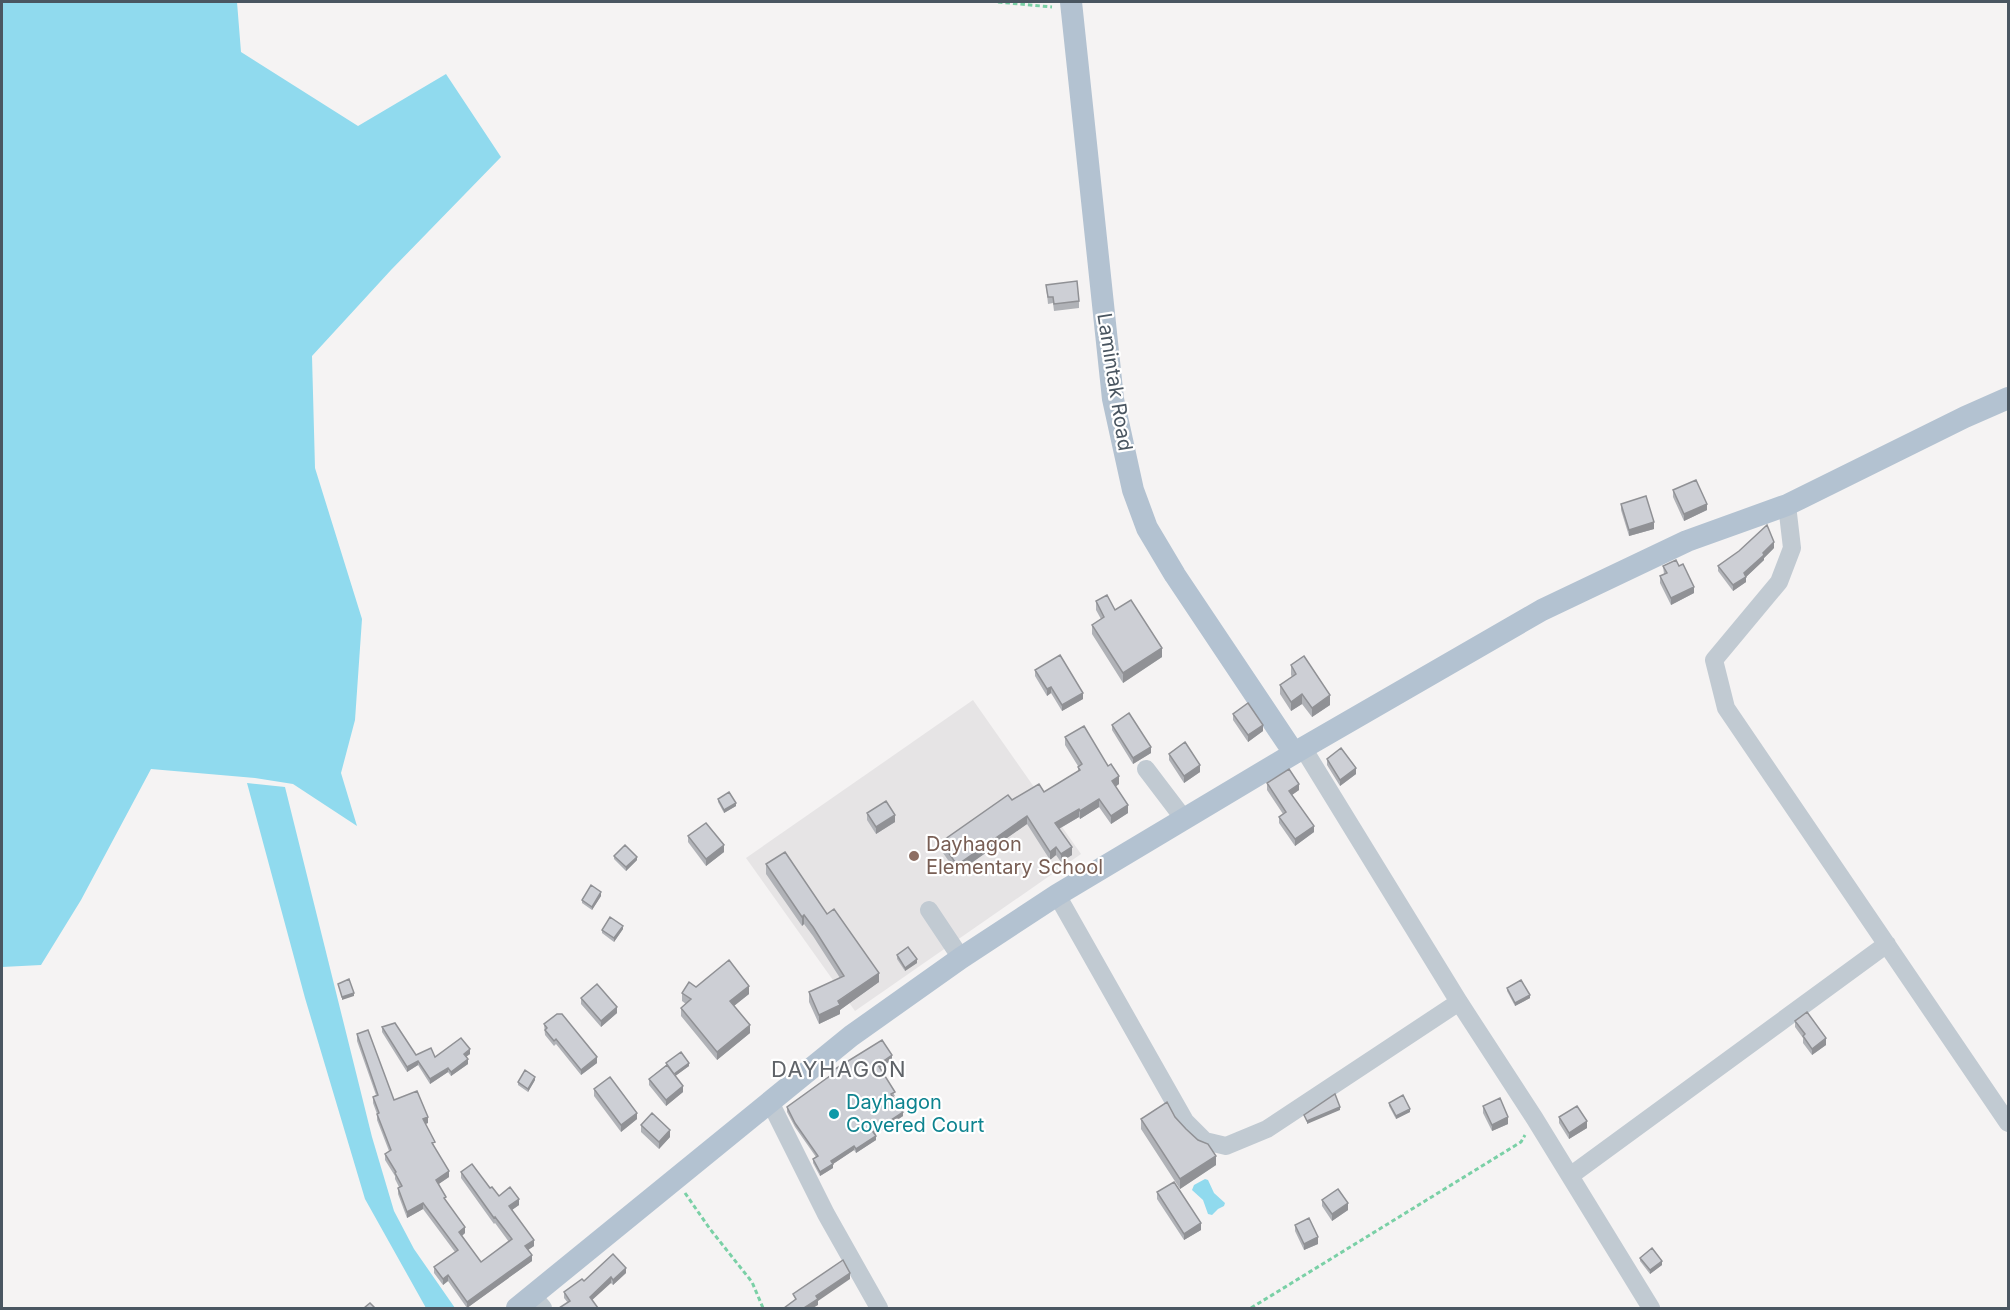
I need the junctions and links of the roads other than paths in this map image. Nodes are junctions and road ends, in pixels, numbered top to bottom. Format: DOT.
graph roads {
  1 [pos="1071,5"];
  2 [pos="2008,398"];
  3 [pos="1786,505"];
  4 [pos="1299,751"];
  5 [pos="1146,769"];
  6 [pos="1184,819"];
  7 [pos="1056,895"];
  8 [pos="929,910"];
  9 [pos="1887,944"];
  10 [pos="961,958"];
  11 [pos="1459,1002"];
  12 [pos="770,1102"];
  13 [pos="2008,1123"];
  14 [pos="1570,1176"];
  15 [pos="531,1304"];
  16 [pos="879,1308"];
  17 [pos="1650,1308"];
  1 -- 4 [label="main road, Lamintak Road"];
  2 -- 3 [label="main road"];
  3 -- 4 [label="main road"];
  3 -- 9 [label="street"];
  4 -- 6 [label="main road"];
  4 -- 11 [label="street"];
  5 -- 6 [label="street"];
  6 -- 7 [label="main road"];
  7 -- 10 [label="main road"];
  7 -- 11 [label="street"];
  8 -- 10 [label="street"];
  9 -- 13 [label="street"];
  9 -- 14 [label="street"];
  10 -- 12 [label="main road"];
  11 -- 14 [label="street"];
  12 -- 15 [label="main road"];
  12 -- 16 [label="street"];
  14 -- 17 [label="street"];
}
